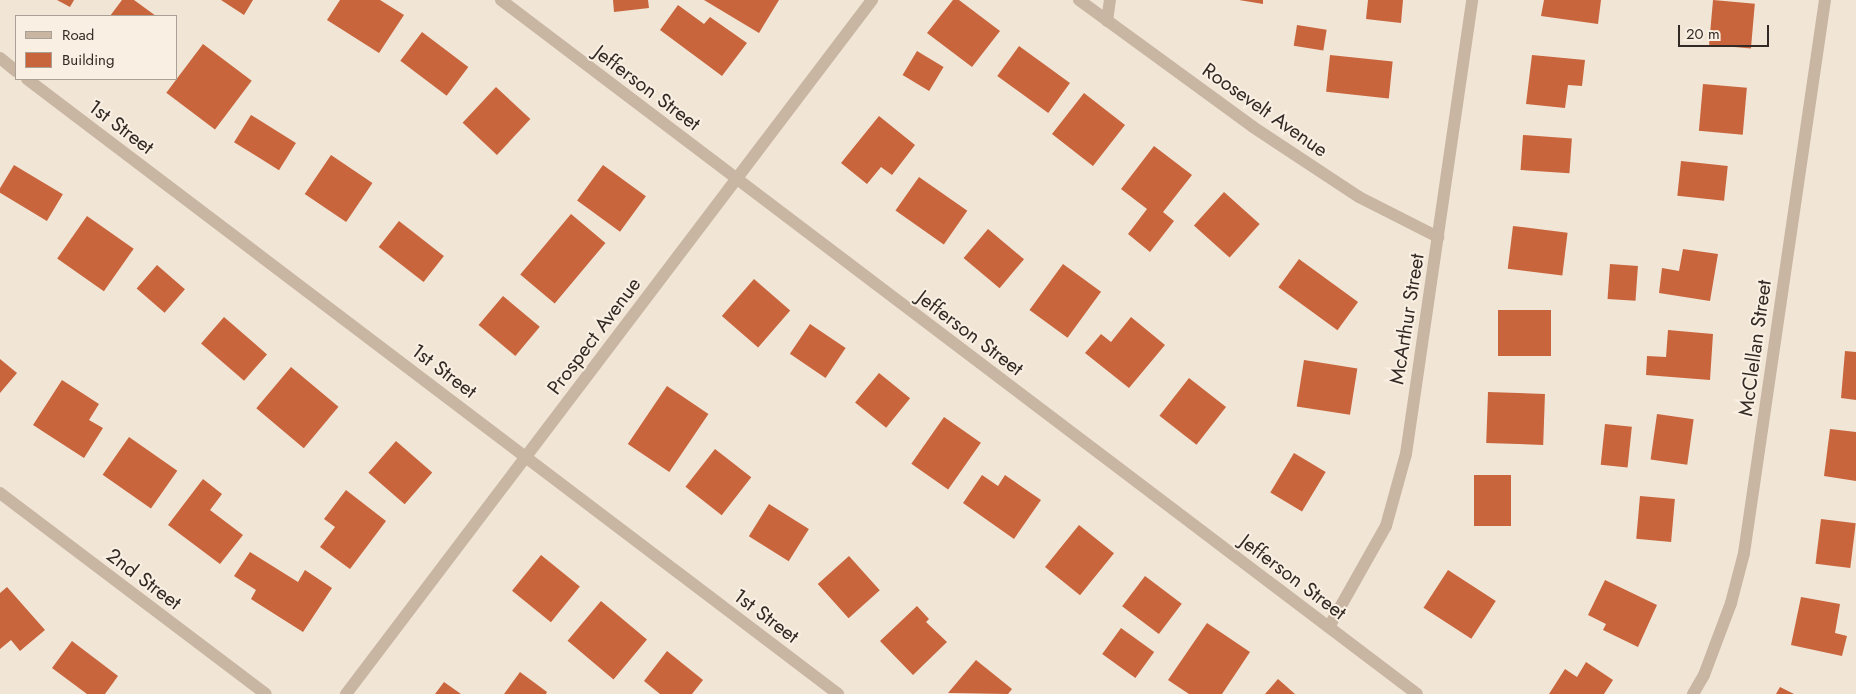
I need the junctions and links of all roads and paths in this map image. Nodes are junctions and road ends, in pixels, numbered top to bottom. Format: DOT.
graph roads {
  1 [pos="501,0"];
  2 [pos="872,0"];
  3 [pos="1079,0"];
  4 [pos="1110,0"];
  5 [pos="1472,0"];
  6 [pos="1825,0"];
  7 [pos="1107,21"];
  8 [pos="0,58"];
  9 [pos="15,70"];
  10 [pos="28,80"];
  11 [pos="736,180"];
  12 [pos="1438,237"];
  13 [pos="526,457"];
  14 [pos="0,493"];
  15 [pos="1329,627"];
  16 [pos="266,694"];
  17 [pos="346,694"];
  18 [pos="838,694"];
  19 [pos="1417,694"];
  20 [pos="1693,694"];
  1 -- 11 [label="street, Jefferson Street"];
  2 -- 11 [label="street, Prospect Avenue"];
  3 -- 7 [label="street, Roosevelt Avenue"];
  4 -- 7 [label="street"];
  5 -- 12 [label="street, McArthur Street"];
  6 -- 20 [label="street, McClellan Street"];
  7 -- 12 [label="street, Roosevelt Avenue"];
  8 -- 9 [label="street"];
  10 -- 13 [label="street, 1st Street"];
  11 -- 13 [label="street, Prospect Avenue"];
  11 -- 15 [label="street, Jefferson Street"];
  12 -- 15 [label="street, McArthur Street"];
  13 -- 17 [label="street, Prospect Avenue"];
  13 -- 18 [label="street, 1st Street"];
  14 -- 16 [label="street, 2nd Street"];
  15 -- 19 [label="street, Jefferson Street"];
}
